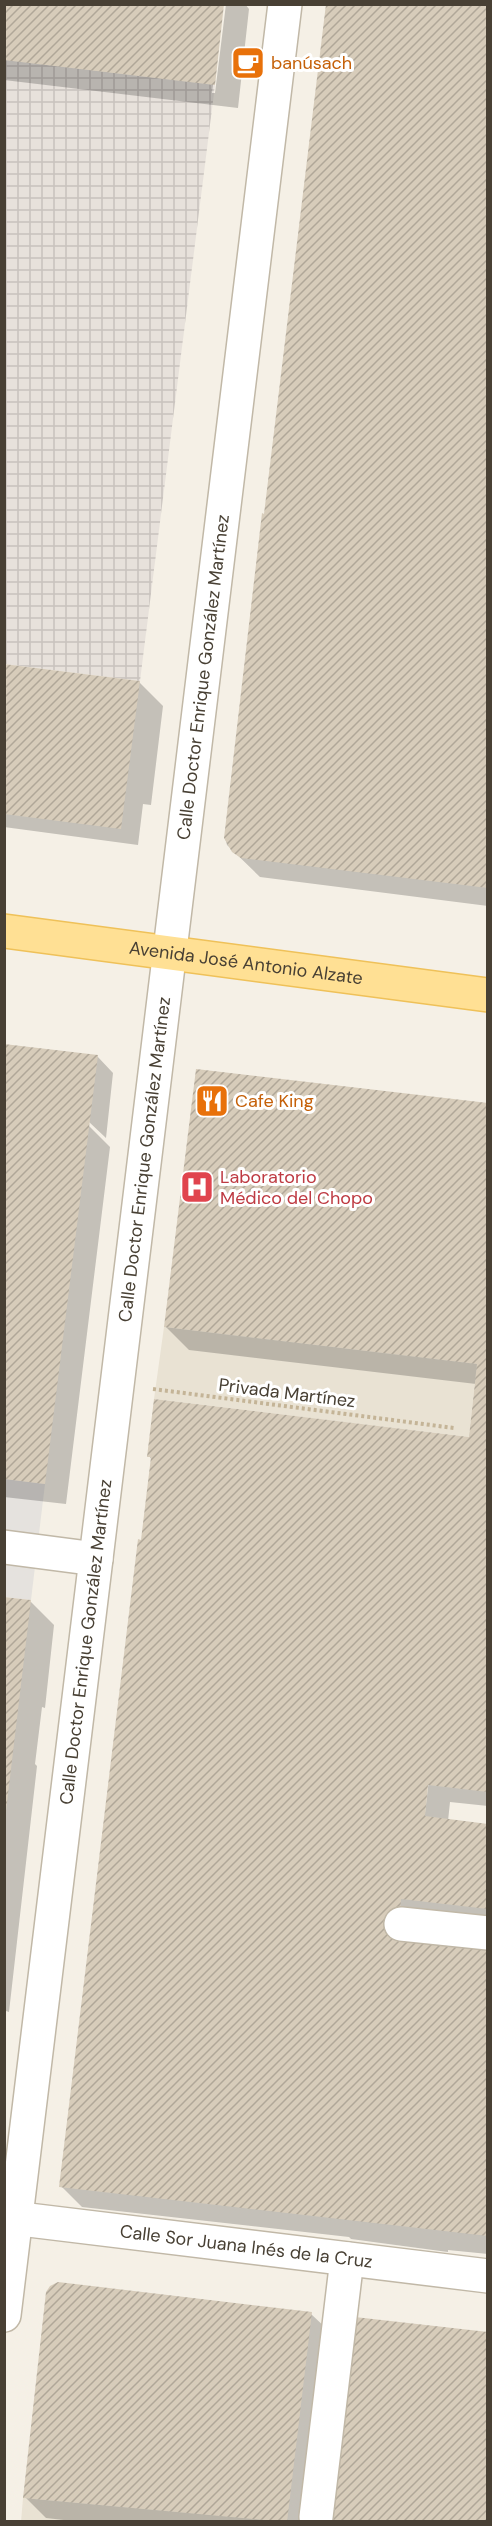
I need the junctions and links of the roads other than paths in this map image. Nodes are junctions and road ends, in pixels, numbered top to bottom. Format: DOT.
graph roads {
  1 [pos="285,4"];
  2 [pos="4,931"];
  3 [pos="171,953"];
  4 [pos="488,995"];
  5 [pos="4,1547"];
  6 [pos="96,1559"];
  7 [pos="401,1924"];
  8 [pos="488,1933"];
  9 [pos="10,2218"];
  10 [pos="348,2259"];
  11 [pos="488,2276"];
  12 [pos="4,2314"];
  13 [pos="316,2517"];
  1 -- 3 [label="street, Calle Doctor Enrique González Martínez"];
  2 -- 3 [label="main road, Avenida José Antonio Alzate"];
  3 -- 4 [label="main road, Avenida José Antonio Alzate"];
  3 -- 6 [label="street, Calle Doctor Enrique González Martínez"];
  5 -- 6 [label="street"];
  6 -- 9 [label="street, Calle Doctor Enrique González Martínez"];
  7 -- 8 [label="street"];
  9 -- 10 [label="street, Calle Sor Juana Inés de la Cruz"];
  9 -- 12 [label="street, Calle Doctor Enrique González Martínez"];
  10 -- 11 [label="street, Calle Sor Juana Inés de la Cruz"];
  10 -- 13 [label="street"];
}
